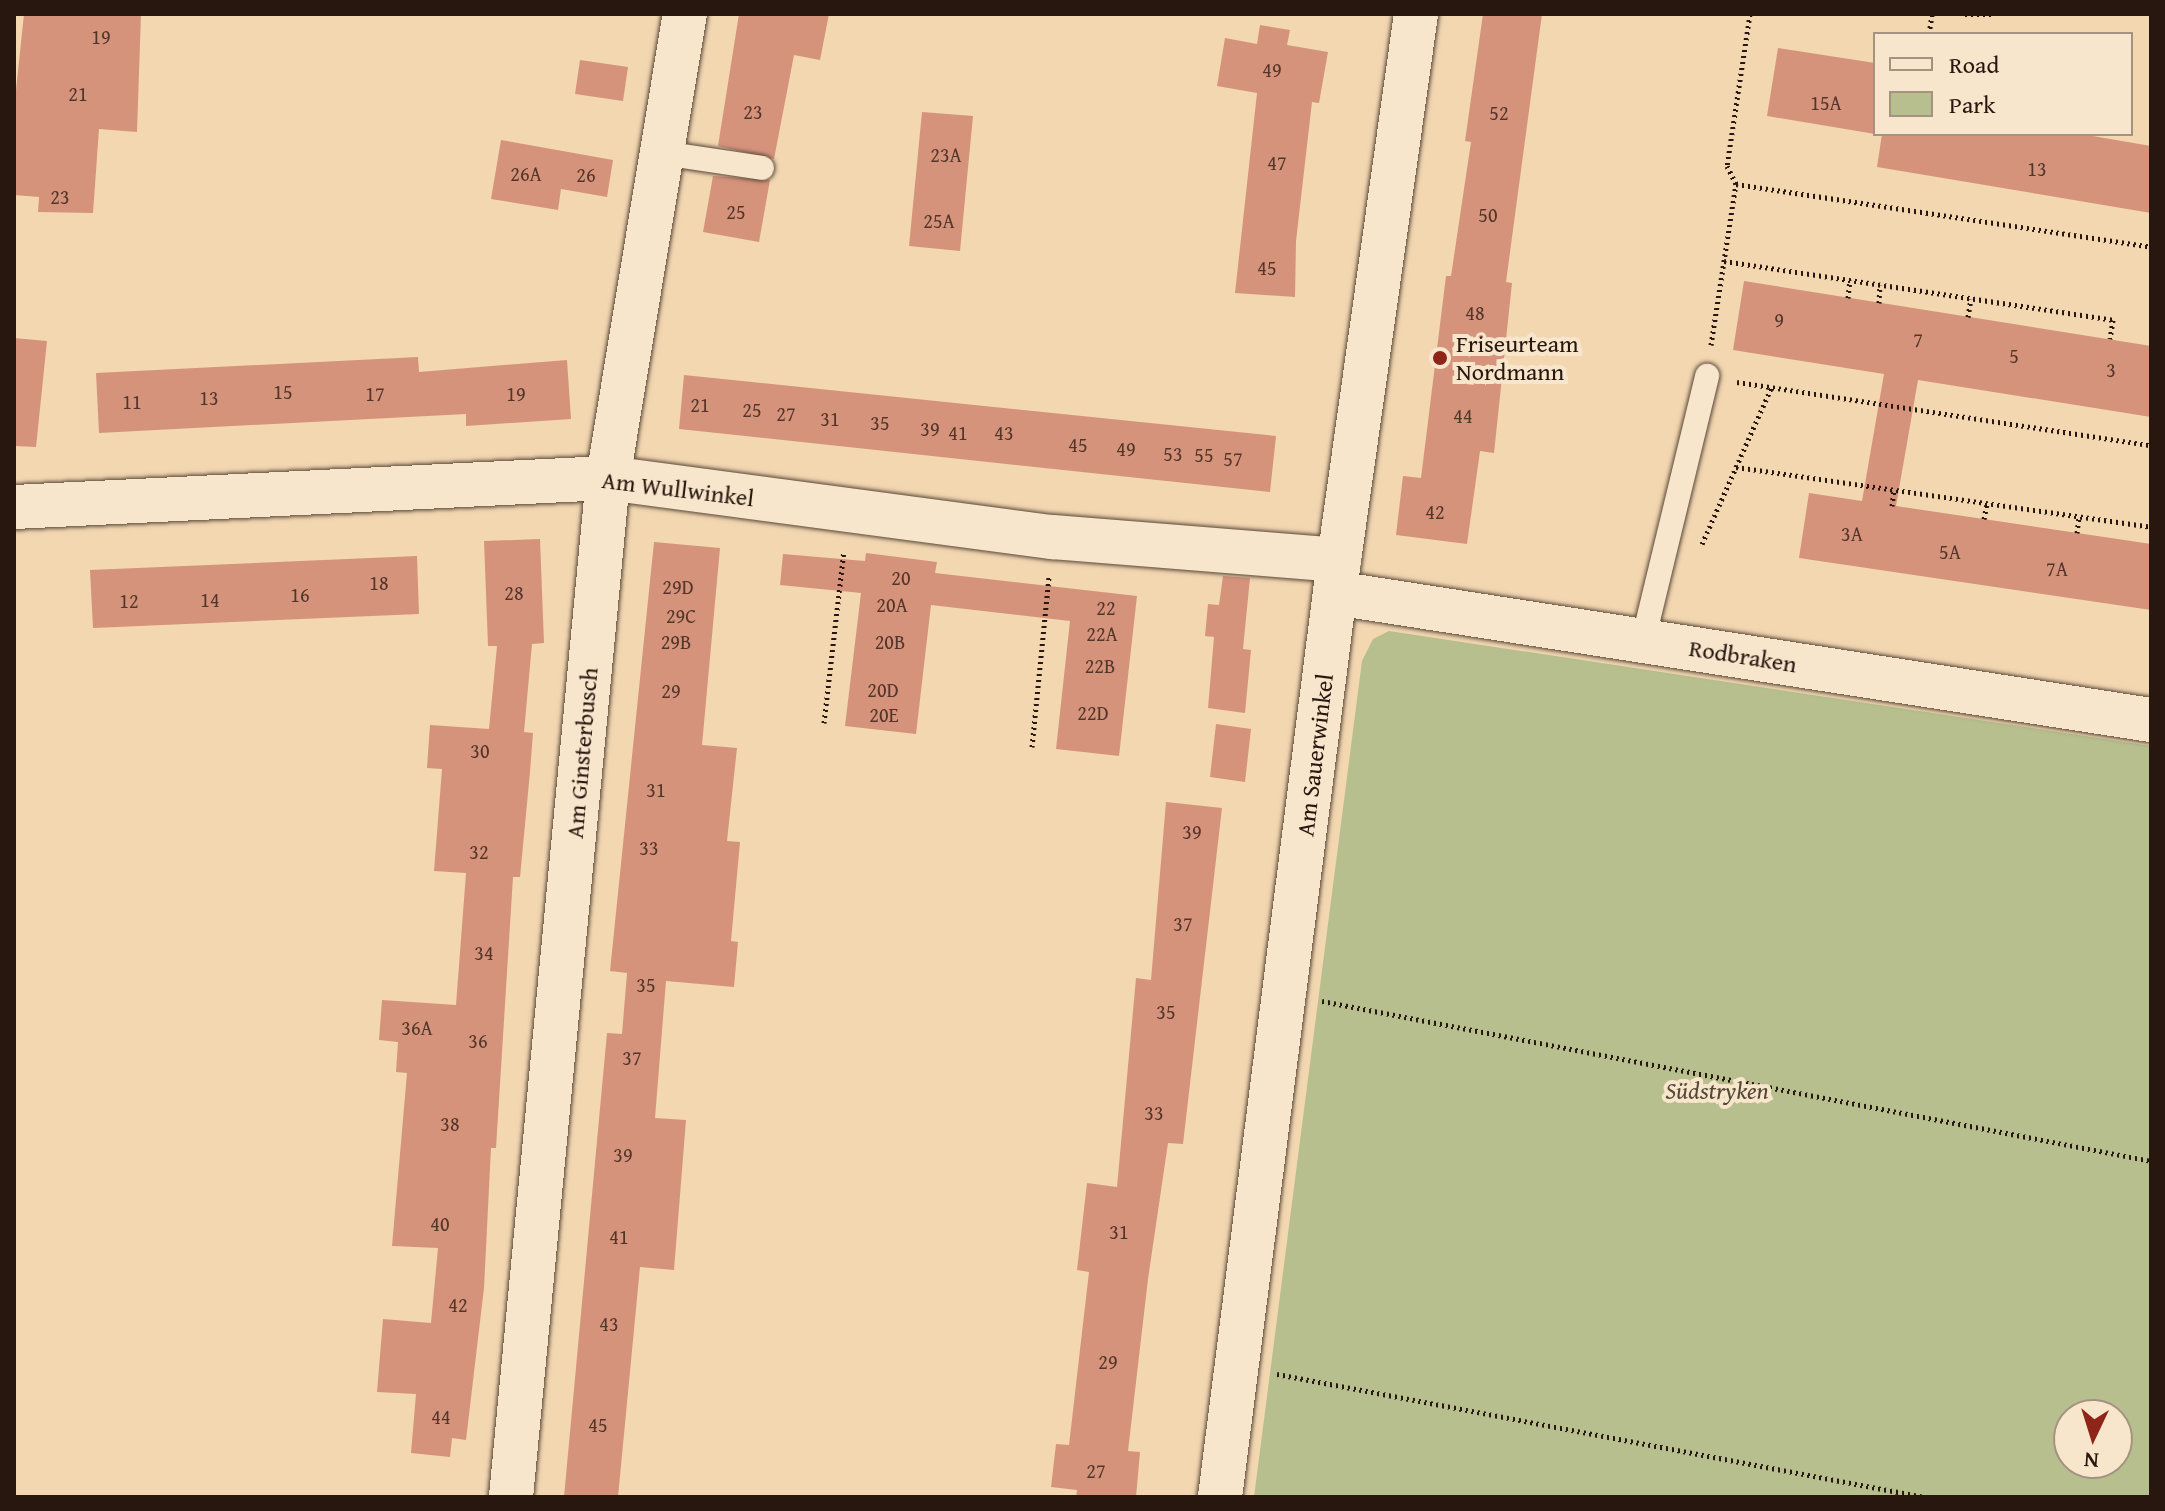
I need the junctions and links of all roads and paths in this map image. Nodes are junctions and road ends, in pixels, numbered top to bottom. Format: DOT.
graph roads {
  1 [pos="685,14"];
  2 [pos="1416,14"];
  3 [pos="1750,14"];
  4 [pos="1965,14"];
  5 [pos="1991,14"];
  6 [pos="662,153"];
  7 [pos="762,168"];
  8 [pos="1736,184"];
  9 [pos="2151,247"];
  10 [pos="1724,261"];
  11 [pos="1850,280"];
  12 [pos="1880,285"];
  13 [pos="1848,298"];
  14 [pos="1971,299"];
  15 [pos="1879,303"];
  16 [pos="1968,317"];
  17 [pos="2110,339"];
  18 [pos="1707,376"];
  19 [pos="1771,388"];
  20 [pos="2151,445"];
  21 [pos="1736,467"];
  22 [pos="608,478"];
  23 [pos="1894,490"];
  24 [pos="1987,504"];
  25 [pos="1892,506"];
  26 [pos="14,507"];
  27 [pos="848,510"];
  28 [pos="2079,517"];
  29 [pos="1984,519"];
  30 [pos="2151,527"];
  31 [pos="2077,533"];
  32 [pos="1053,537"];
  33 [pos="1700,549"];
  34 [pos="1337,576"];
  35 [pos="1643,641"];
  36 [pos="2151,720"];
  37 [pos="824,723"];
  38 [pos="1032,747"];
  39 [pos="1286,994"];
  40 [pos="2151,1161"];
  41 [pos="1236,1367"];
  42 [pos="511,1497"];
  43 [pos="1220,1497"];
  44 [pos="1924,1497"];
  1 -- 6 [label="street, Am Ginsterbusch"];
  2 -- 34 [label="street, Am Sauerwinkel"];
  3 -- 8 [label="path"];
  4 -- 5 [label="path"];
  6 -- 7 [label="lane"];
  6 -- 22 [label="street, Am Ginsterbusch"];
  8 -- 9 [label="path"];
  8 -- 10 [label="path"];
  10 -- 11 [label="path"];
  10 -- 18 [label="path"];
  11 -- 12 [label="path"];
  11 -- 13 [label="path"];
  12 -- 14 [label="path"];
  12 -- 15 [label="path"];
  14 -- 16 [label="path"];
  14 -- 17 [label="path"];
  18 -- 19 [label="path"];
  18 -- 35 [label="lane"];
  19 -- 20 [label="path"];
  19 -- 21 [label="path"];
  21 -- 23 [label="path"];
  21 -- 33 [label="path"];
  22 -- 26 [label="street, Am Wullwinkel"];
  22 -- 27 [label="street, Am Wullwinkel"];
  22 -- 42 [label="street, Am Ginsterbusch"];
  23 -- 24 [label="path"];
  23 -- 25 [label="path"];
  24 -- 28 [label="path"];
  24 -- 29 [label="path"];
  27 -- 32 [label="street, Am Wullwinkel"];
  27 -- 37 [label="path"];
  28 -- 30 [label="path"];
  28 -- 31 [label="path"];
  32 -- 34 [label="street, Am Wullwinkel"];
  32 -- 38 [label="path"];
  34 -- 35 [label="street, Rodbraken"];
  34 -- 39 [label="street, Am Sauerwinkel"];
  35 -- 36 [label="street, Rodbraken"];
  39 -- 40 [label="path"];
  39 -- 41 [label="street, Am Sauerwinkel"];
  41 -- 43 [label="street, Am Sauerwinkel"];
  41 -- 44 [label="path"];
}
